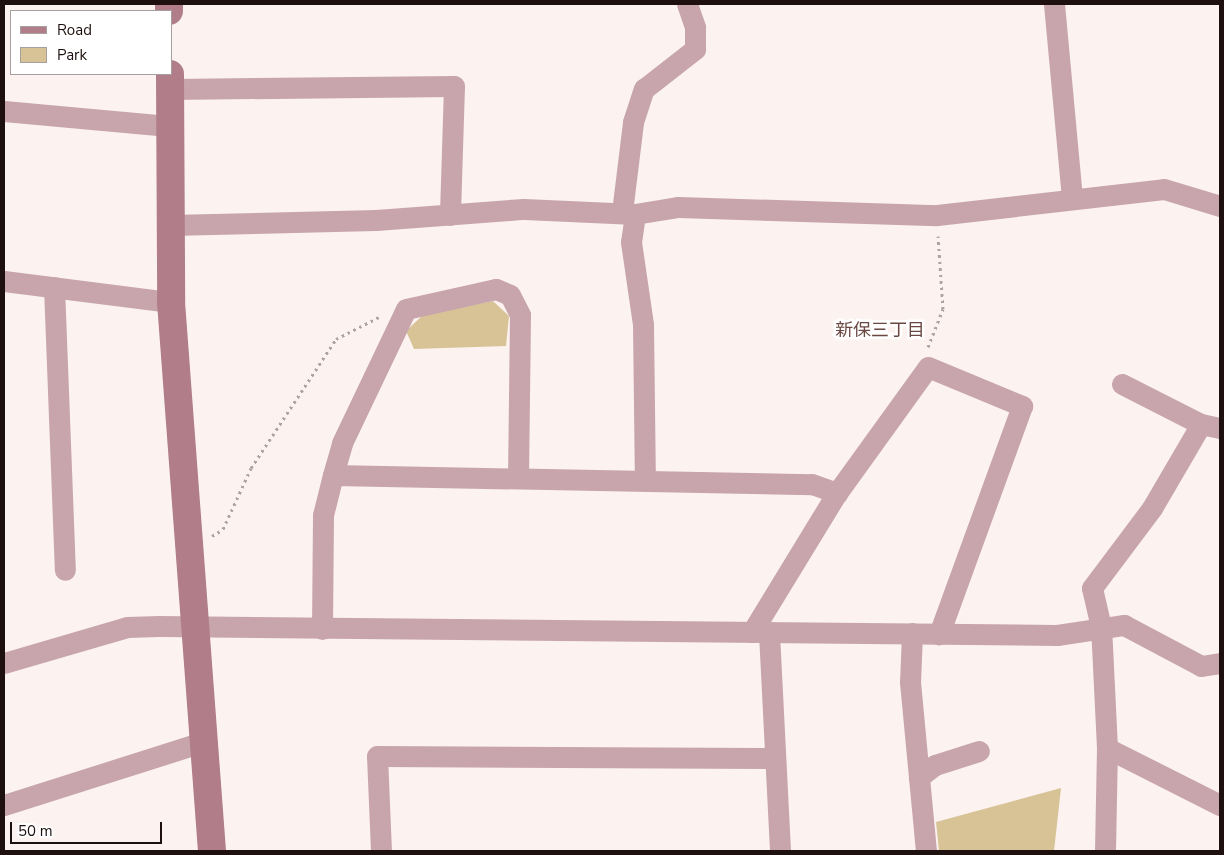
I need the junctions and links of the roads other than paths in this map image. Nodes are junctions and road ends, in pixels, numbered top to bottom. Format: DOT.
graph roads {
  1 [pos="687,4"];
  2 [pos="1054,4"];
  3 [pos="170,81"];
  4 [pos="4,110"];
  5 [pos="168,126"];
  6 [pos="1072,198"];
  7 [pos="1220,206"];
  8 [pos="629,213"];
  9 [pos="450,215"];
  10 [pos="171,225"];
  11 [pos="4,281"];
  12 [pos="54,287"];
  13 [pos="171,302"];
  14 [pos="1122,384"];
  15 [pos="1211,426"];
  16 [pos="333,475"];
  17 [pos="518,477"];
  18 [pos="645,479"];
  19 [pos="837,493"];
  20 [pos="65,570"];
  21 [pos="195,627"];
  22 [pos="1101,627"];
  23 [pos="322,628"];
  24 [pos="761,632"];
  25 [pos="912,633"];
  26 [pos="939,634"];
  27 [pos="4,663"];
  28 [pos="1220,663"];
  29 [pos="203,742"];
  30 [pos="1107,748"];
  31 [pos="979,751"];
  32 [pos="775,758"];
  33 [pos="919,776"];
  34 [pos="4,805"];
  35 [pos="1220,805"];
  36 [pos="212,851"];
  37 [pos="381,851"];
  38 [pos="780,851"];
  39 [pos="926,851"];
  40 [pos="1105,851"];
  1 -- 8 [label="street"];
  2 -- 6 [label="street"];
  3 -- 5 [label="street"];
  3 -- 9 [label="street"];
  4 -- 5 [label="street"];
  5 -- 10 [label="street"];
  6 -- 7 [label="street"];
  6 -- 8 [label="street"];
  8 -- 9 [label="street"];
  8 -- 18 [label="street"];
  9 -- 10 [label="street"];
  10 -- 13 [label="street"];
  11 -- 12 [label="street"];
  12 -- 13 [label="street"];
  12 -- 20 [label="street"];
  13 -- 21 [label="street"];
  14 -- 15 [label="street"];
  15 -- 22 [label="street"];
  16 -- 17 [label="street"];
  16 -- 17 [label="street"];
  16 -- 23 [label="street"];
  17 -- 18 [label="street"];
  18 -- 19 [label="street"];
  19 -- 24 [label="street"];
  19 -- 26 [label="street"];
  21 -- 23 [label="street"];
  21 -- 27 [label="street"];
  21 -- 29 [label="street"];
  22 -- 26 [label="street"];
  22 -- 28 [label="street"];
  22 -- 30 [label="street"];
  23 -- 24 [label="street"];
  24 -- 25 [label="street"];
  24 -- 32 [label="street"];
  25 -- 26 [label="street"];
  25 -- 33 [label="street"];
  29 -- 34 [label="street"];
  29 -- 36 [label="street"];
  30 -- 35 [label="street"];
  30 -- 40 [label="street"];
  31 -- 33 [label="street"];
  32 -- 37 [label="street"];
  32 -- 38 [label="street"];
  33 -- 39 [label="street"];
}
